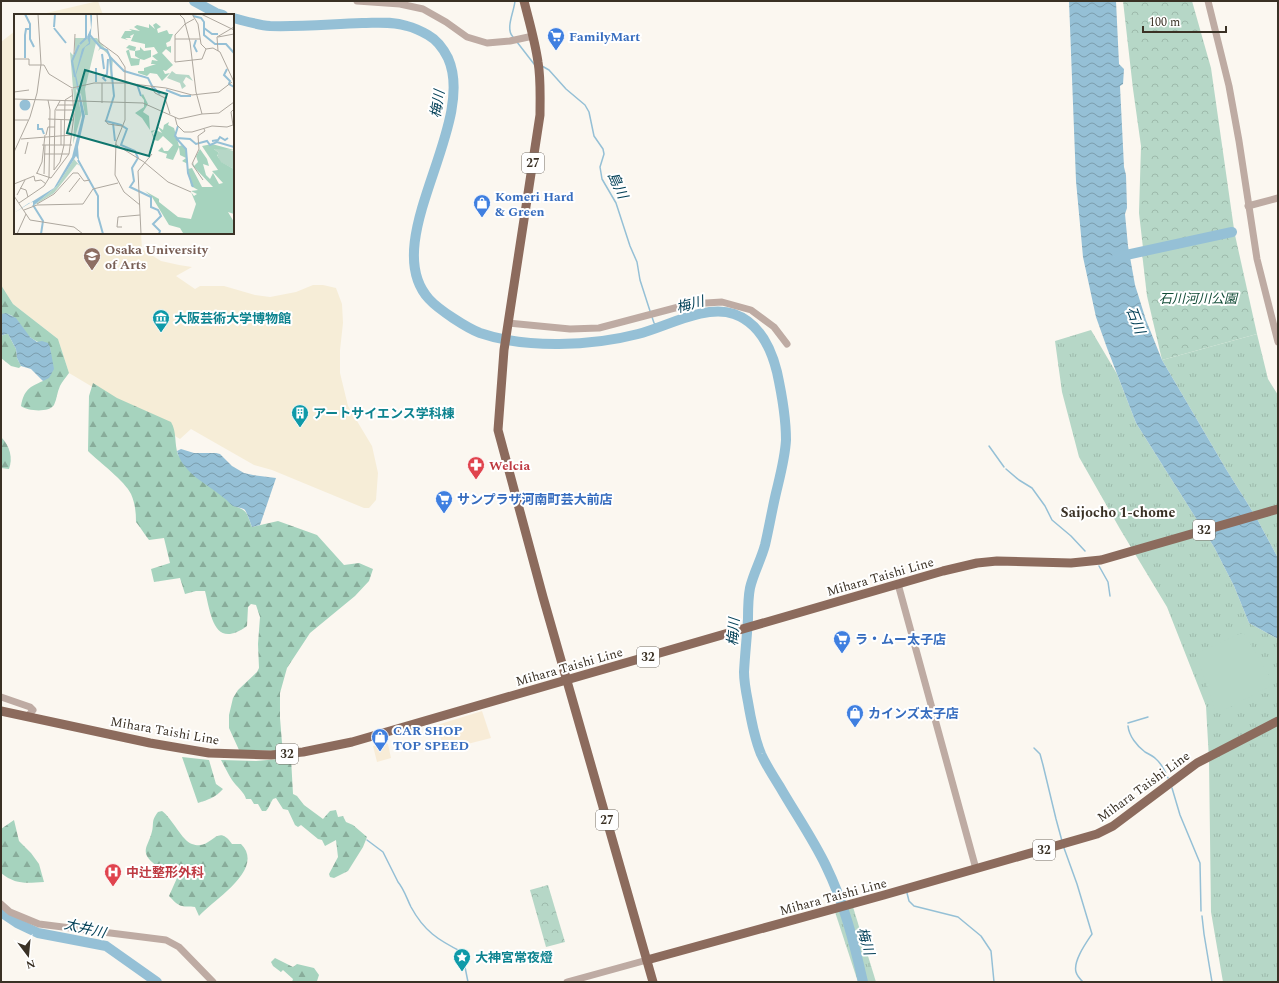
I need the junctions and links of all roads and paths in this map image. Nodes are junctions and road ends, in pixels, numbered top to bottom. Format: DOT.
graph roads {
  1 [pos="357,1"];
  2 [pos="524,1"];
  3 [pos="1208,1"];
  4 [pos="533,36"];
  5 [pos="1278,198"];
  6 [pos="1248,206"];
  7 [pos="508,325"];
  8 [pos="1278,342"];
  9 [pos="787,344"];
  10 [pos="1278,509"];
  11 [pos="898,584"];
  12 [pos="567,680"];
  13 [pos="1,697"];
  14 [pos="1,711"];
  15 [pos="28,716"];
  16 [pos="1278,721"];
  17 [pos="976,869"];
  18 [pos="1,904"];
  19 [pos="647,960"];
  20 [pos="213,982"];
  21 [pos="567,982"];
  22 [pos="653,982"];
  1 -- 4 [label="street"];
  2 -- 4 [label="main road, 27"];
  3 -- 6 [label="street"];
  4 -- 7 [label="main road, 27"];
  5 -- 6 [label="street"];
  6 -- 8 [label="street"];
  7 -- 9 [label="street"];
  7 -- 12 [label="main road, 27"];
  10 -- 11 [label="main road, Mihara Taishi Line / 32"];
  11 -- 12 [label="main road, Mihara Taishi Line / 32"];
  11 -- 17 [label="street"];
  12 -- 15 [label="main road, Mihara Taishi Line / 32"];
  12 -- 19 [label="main road, 27"];
  13 -- 15 [label="street"];
  14 -- 15 [label="main road, Mihara Taishi Line / 32"];
  16 -- 17 [label="main road, Mihara Taishi Line / 32"];
  17 -- 19 [label="main road, Mihara Taishi Line / 32"];
  18 -- 20 [label="street"];
  19 -- 21 [label="street"];
  19 -- 22 [label="main road, 27"];
}
